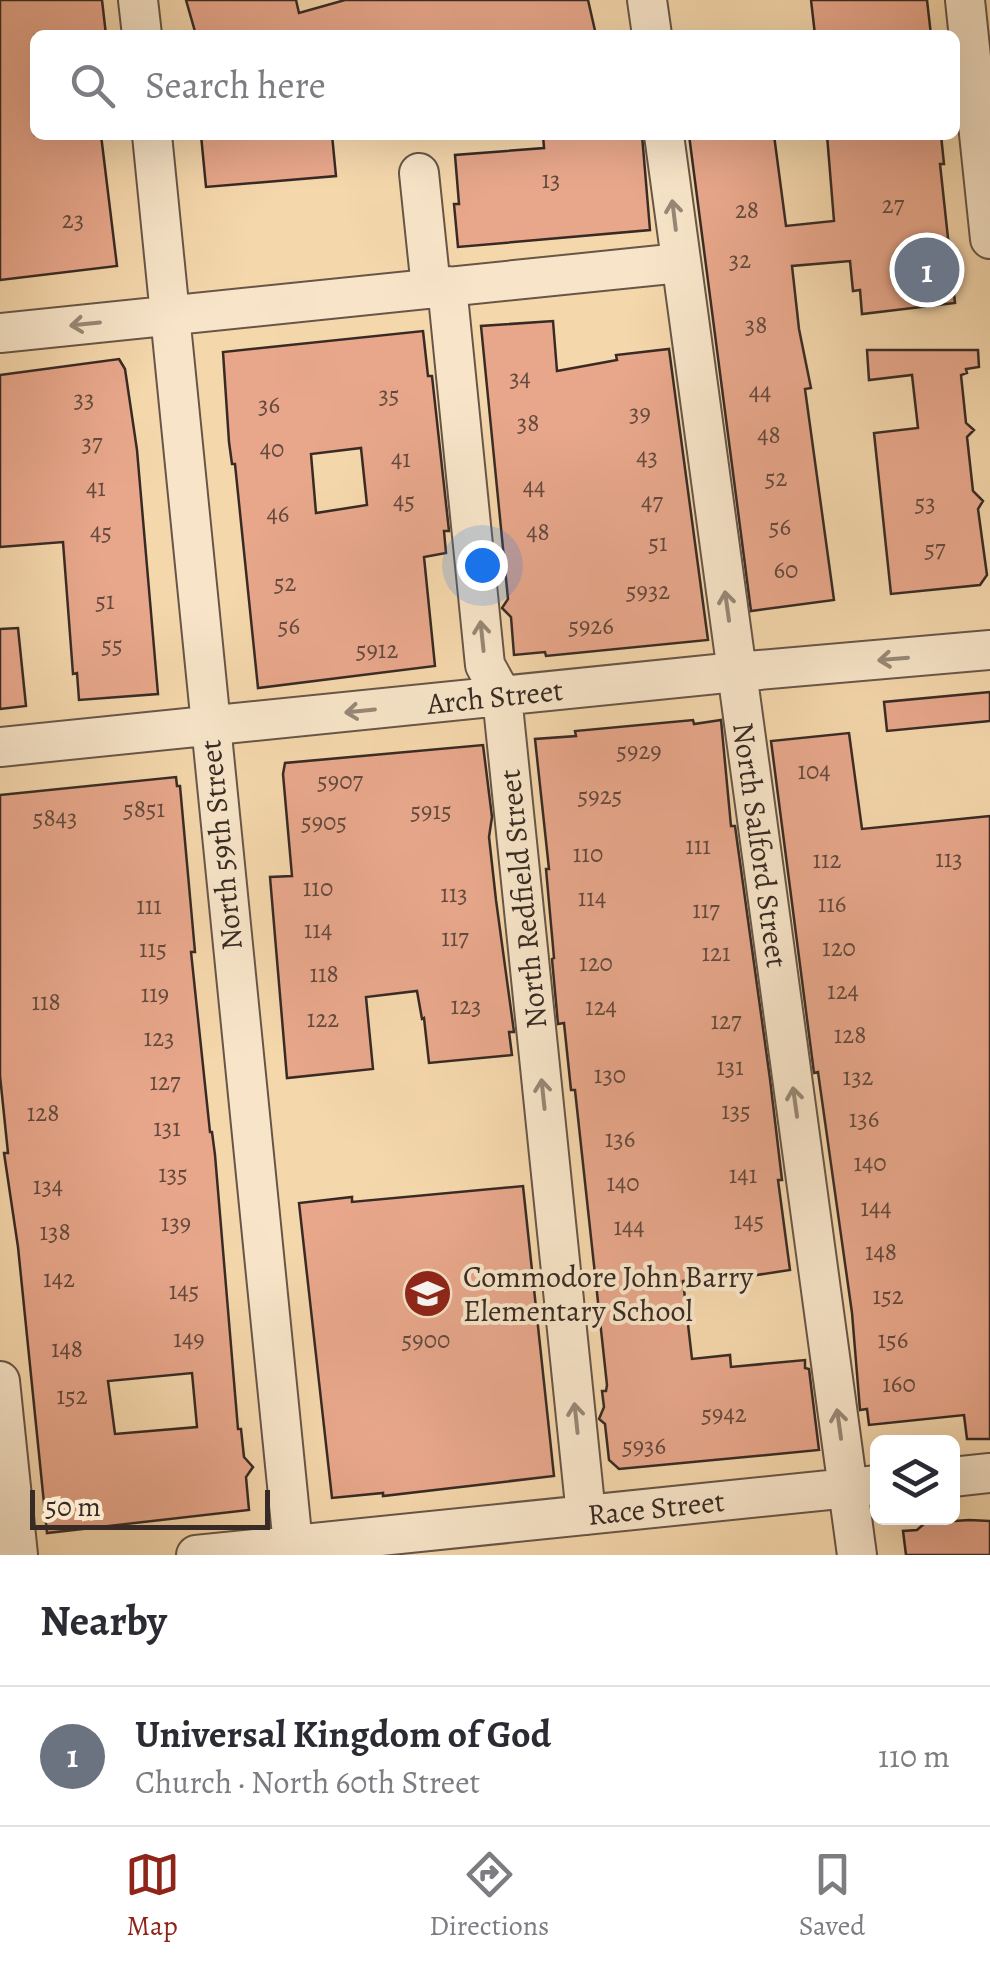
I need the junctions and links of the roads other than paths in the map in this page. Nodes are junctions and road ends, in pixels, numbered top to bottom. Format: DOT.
graph roads {
  1 [pos="138,0"];
  2 [pos="648,0"];
  3 [pos="965,0"];
  4 [pos="141,30"];
  5 [pos="651,30"];
  6 [pos="152,140"];
  7 [pos="665,140"];
  8 [pos="420,173"];
  9 [pos="990,239"];
  10 [pos="680,263"];
  11 [pos="439,287"];
  12 [pos="170,315"];
  13 [pos="0,333"];
  14 [pos="990,650"];
  15 [pos="736,672"];
  16 [pos="502,696"];
  17 [pos="209,727"];
  18 [pos="0,746"];
  19 [pos="0,1381"];
  20 [pos="990,1473"];
  21 [pos="960,1476"];
  22 [pos="863,1486"];
  23 [pos="586,1515"];
  24 [pos="294,1550"];
  25 [pos="18,1555"];
  26 [pos="196,1555"];
  27 [pos="857,1555"];
  1 -- 4 [label="street"];
  2 -- 5 [label="street"];
  3 -- 9 [label="street"];
  6 -- 12 [label="street, North 59th Street"];
  10 -- 7 [label="street, North Salford Street, one-way"];
  8 -- 11 [label="street, North Redfield Street"];
  10 -- 11 [label="street"];
  15 -- 10 [label="street, North Salford Street, one-way"];
  11 -- 12 [label="street"];
  16 -- 11 [label="street, North Redfield Street, one-way"];
  12 -- 13 [label="street, one-way"];
  12 -- 17 [label="street, North 59th Street"];
  14 -- 15 [label="street, Arch Street, one-way"];
  15 -- 16 [label="street, Arch Street"];
  22 -- 15 [label="street, North Salford Street, one-way"];
  16 -- 17 [label="street, Arch Street, one-way"];
  23 -- 16 [label="street, North Redfield Street, one-way"];
  17 -- 18 [label="street, Arch Street"];
  17 -- 24 [label="street, North 59th Street"];
  19 -- 25 [label="street"];
  20 -- 21 [label="street"];
  22 -- 23 [label="street, Race Street"];
  22 -- 27 [label="street, North Salford Street"];
  23 -- 24 [label="street, Race Street"];
  24 -- 26 [label="street, Race Street"];
}
